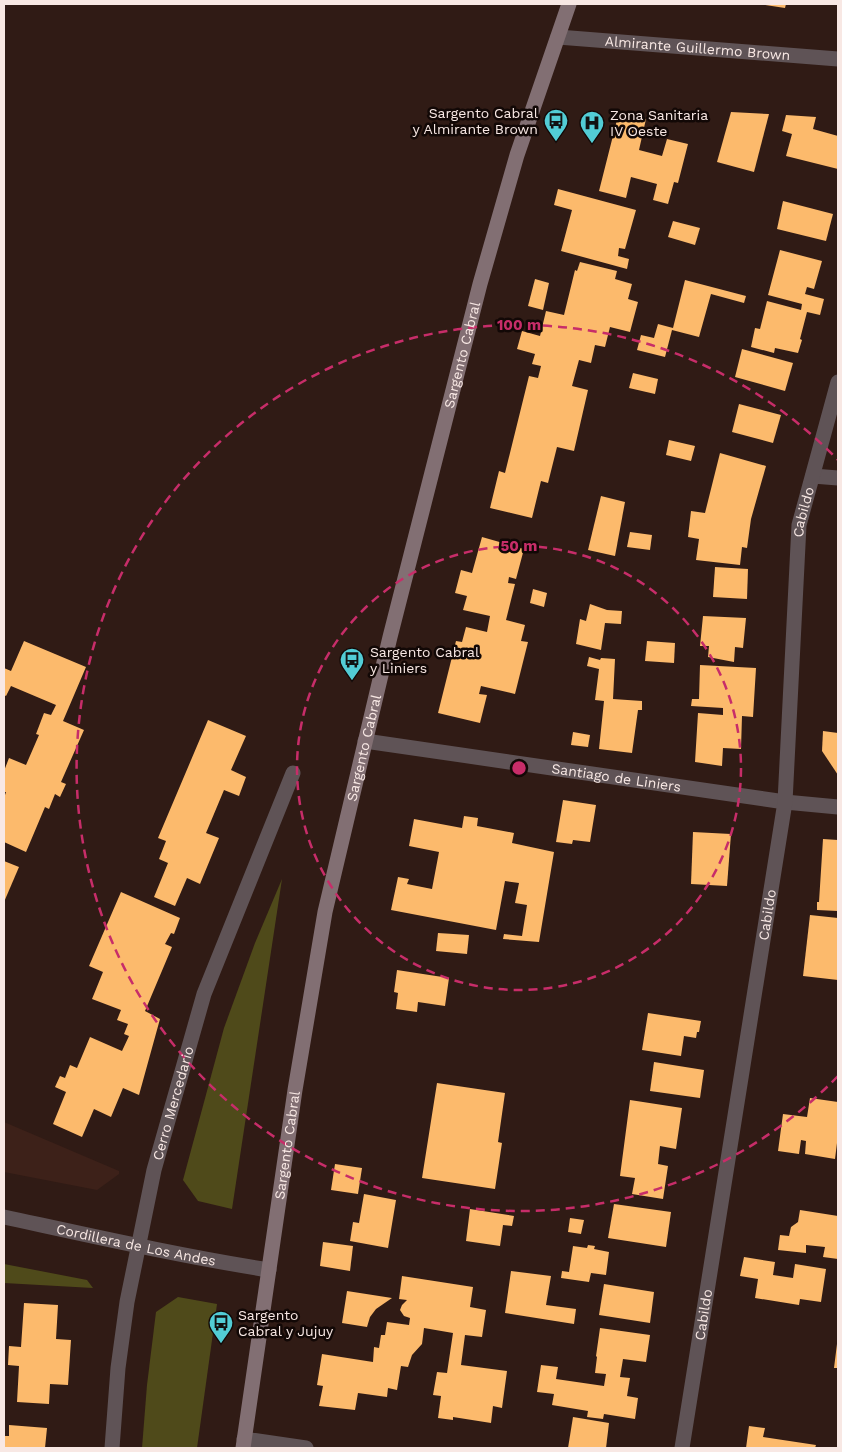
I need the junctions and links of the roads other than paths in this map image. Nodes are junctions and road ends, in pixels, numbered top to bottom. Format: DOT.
graph roads {
  1 [pos="569,4"];
  2 [pos="558,37"];
  3 [pos="838,59"];
  4 [pos="838,382"];
  5 [pos="813,476"];
  6 [pos="838,478"];
  7 [pos="365,741"];
  8 [pos="293,773"];
  9 [pos="785,802"];
  10 [pos="838,807"];
  11 [pos="4,1217"];
  12 [pos="138,1246"];
  13 [pos="269,1270"];
  14 [pos="244,1444"];
  15 [pos="112,1448"];
  16 [pos="306,1448"];
  17 [pos="682,1448"];
  1 -- 2 [label="main road, Sargento Cabral"];
  2 -- 3 [label="street, Almirante Guillermo Brown"];
  2 -- 7 [label="main road, Sargento Cabral"];
  4 -- 5 [label="street, Cabildo"];
  5 -- 6 [label="street"];
  5 -- 9 [label="street, Cabildo"];
  7 -- 9 [label="street, Santiago de Liniers"];
  7 -- 13 [label="main road, Sargento Cabral"];
  8 -- 12 [label="street, Cerro Mercedario"];
  9 -- 10 [label="street, Santiago de Liniers"];
  9 -- 17 [label="street, Cabildo"];
  11 -- 12 [label="street, Cordillera de Los Andes"];
  12 -- 13 [label="street, Cordillera de Los Andes"];
  12 -- 15 [label="street, Cerro Mercedario"];
  13 -- 14 [label="main road, Sargento Cabral"];
  14 -- 16 [label="street"];
}
